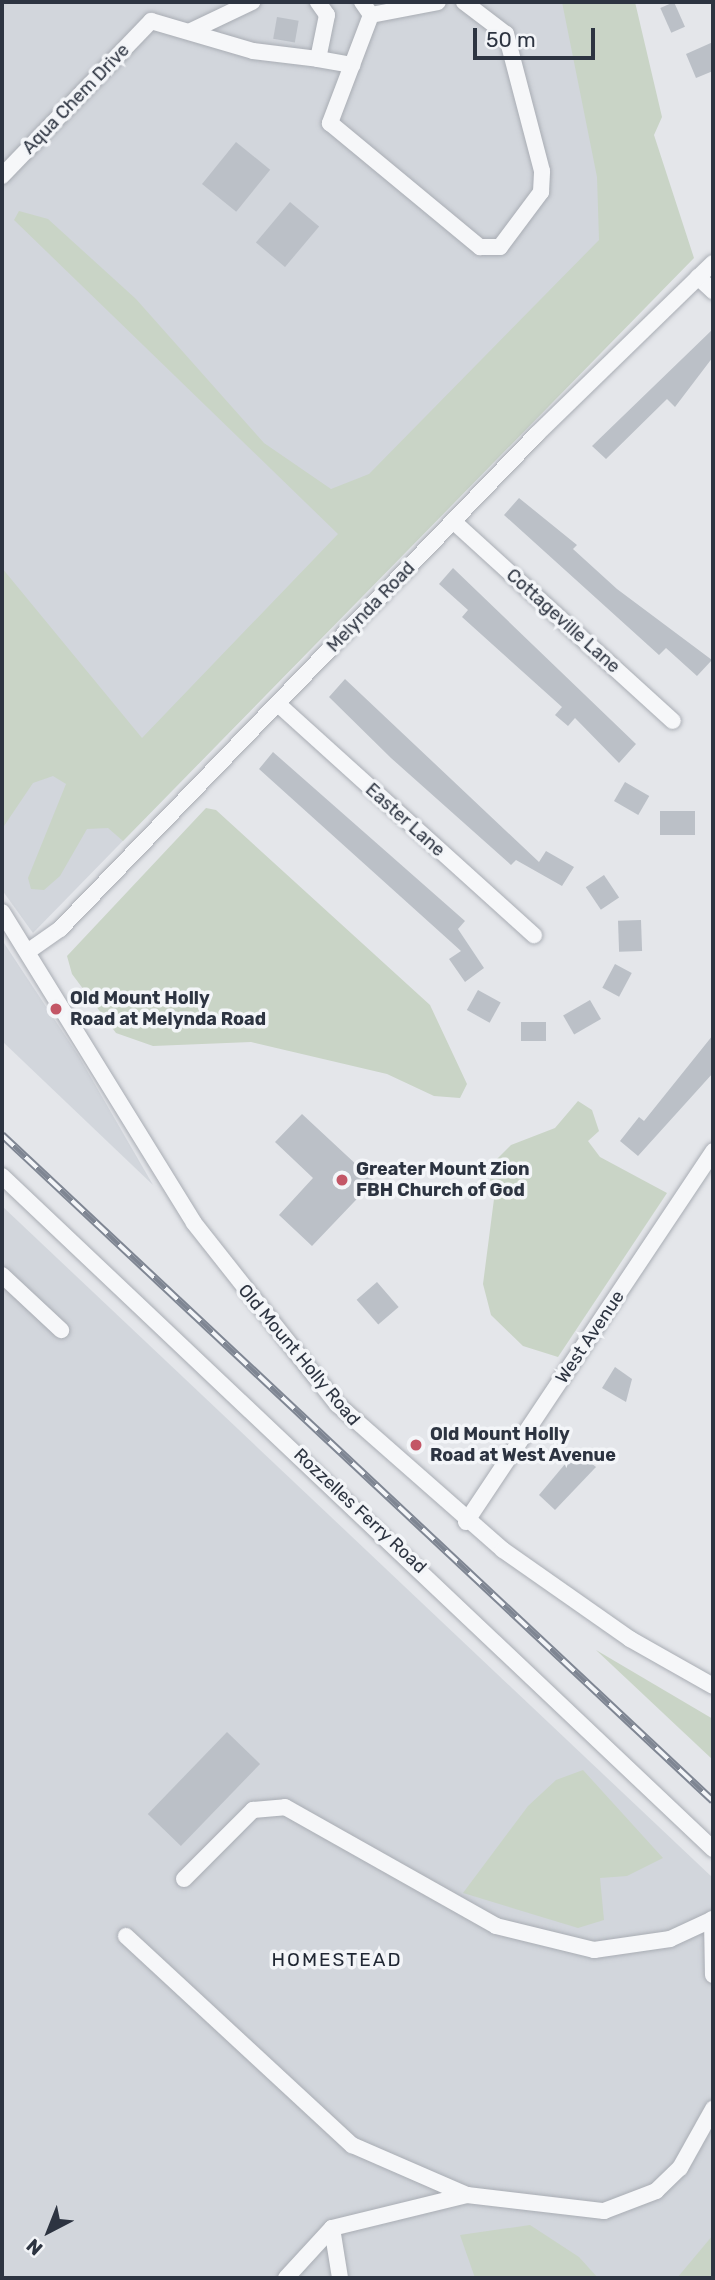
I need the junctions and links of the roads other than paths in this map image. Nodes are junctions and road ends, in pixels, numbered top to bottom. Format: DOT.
graph roads {
  1 [pos="252,2"];
  2 [pos="318,2"];
  3 [pos="438,2"];
  4 [pos="464,2"];
  5 [pos="367,9"];
  6 [pos="191,31"];
  7 [pos="318,59"];
  8 [pos="352,65"];
  9 [pos="2,176"];
  10 [pos="713,263"];
  11 [pos="698,277"];
  12 [pos="713,291"];
  13 [pos="453,521"];
  14 [pos="278,704"];
  15 [pos="673,721"];
  16 [pos="2,912"];
  17 [pos="534,935"];
  18 [pos="30,950"];
  19 [pos="713,1151"];
  20 [pos="2,1176"];
  21 [pos="2,1275"];
  22 [pos="61,1330"];
  23 [pos="466,1522"];
  24 [pos="713,1686"];
  25 [pos="713,1849"];
  26 [pos="184,1879"];
  27 [pos="713,1919"];
  28 [pos="126,1936"];
  29 [pos="713,1975"];
  30 [pos="713,2109"];
  31 [pos="467,2195"];
  32 [pos="332,2228"];
  33 [pos="286,2278"];
  34 [pos="340,2278"];
  1 -- 6 [label="street"];
  2 -- 7 [label="street"];
  3 -- 5 [label="street"];
  4 -- 8 [label="street"];
  5 -- 8 [label="street"];
  6 -- 7 [label="street"];
  6 -- 9 [label="street, Aqua Chem Drive"];
  7 -- 8 [label="street"];
  10 -- 11 [label="street, Melynda Road"];
  11 -- 12 [label="street"];
  11 -- 13 [label="street, Melynda Road"];
  13 -- 14 [label="street, Melynda Road"];
  13 -- 15 [label="street, Cottageville Lane"];
  14 -- 17 [label="street, Easter Lane"];
  14 -- 18 [label="street, Melynda Road"];
  16 -- 18 [label="street, Old Mount Holly Road"];
  18 -- 23 [label="street, Old Mount Holly Road"];
  19 -- 23 [label="street, West Avenue"];
  20 -- 25 [label="street, Rozzelles Ferry Road"];
  21 -- 22 [label="street"];
  23 -- 24 [label="street, Old Mount Holly Road"];
  26 -- 27 [label="street"];
  27 -- 29 [label="street"];
  28 -- 31 [label="street"];
  30 -- 31 [label="street"];
  31 -- 32 [label="street"];
  32 -- 33 [label="street"];
  32 -- 34 [label="street"];
}
